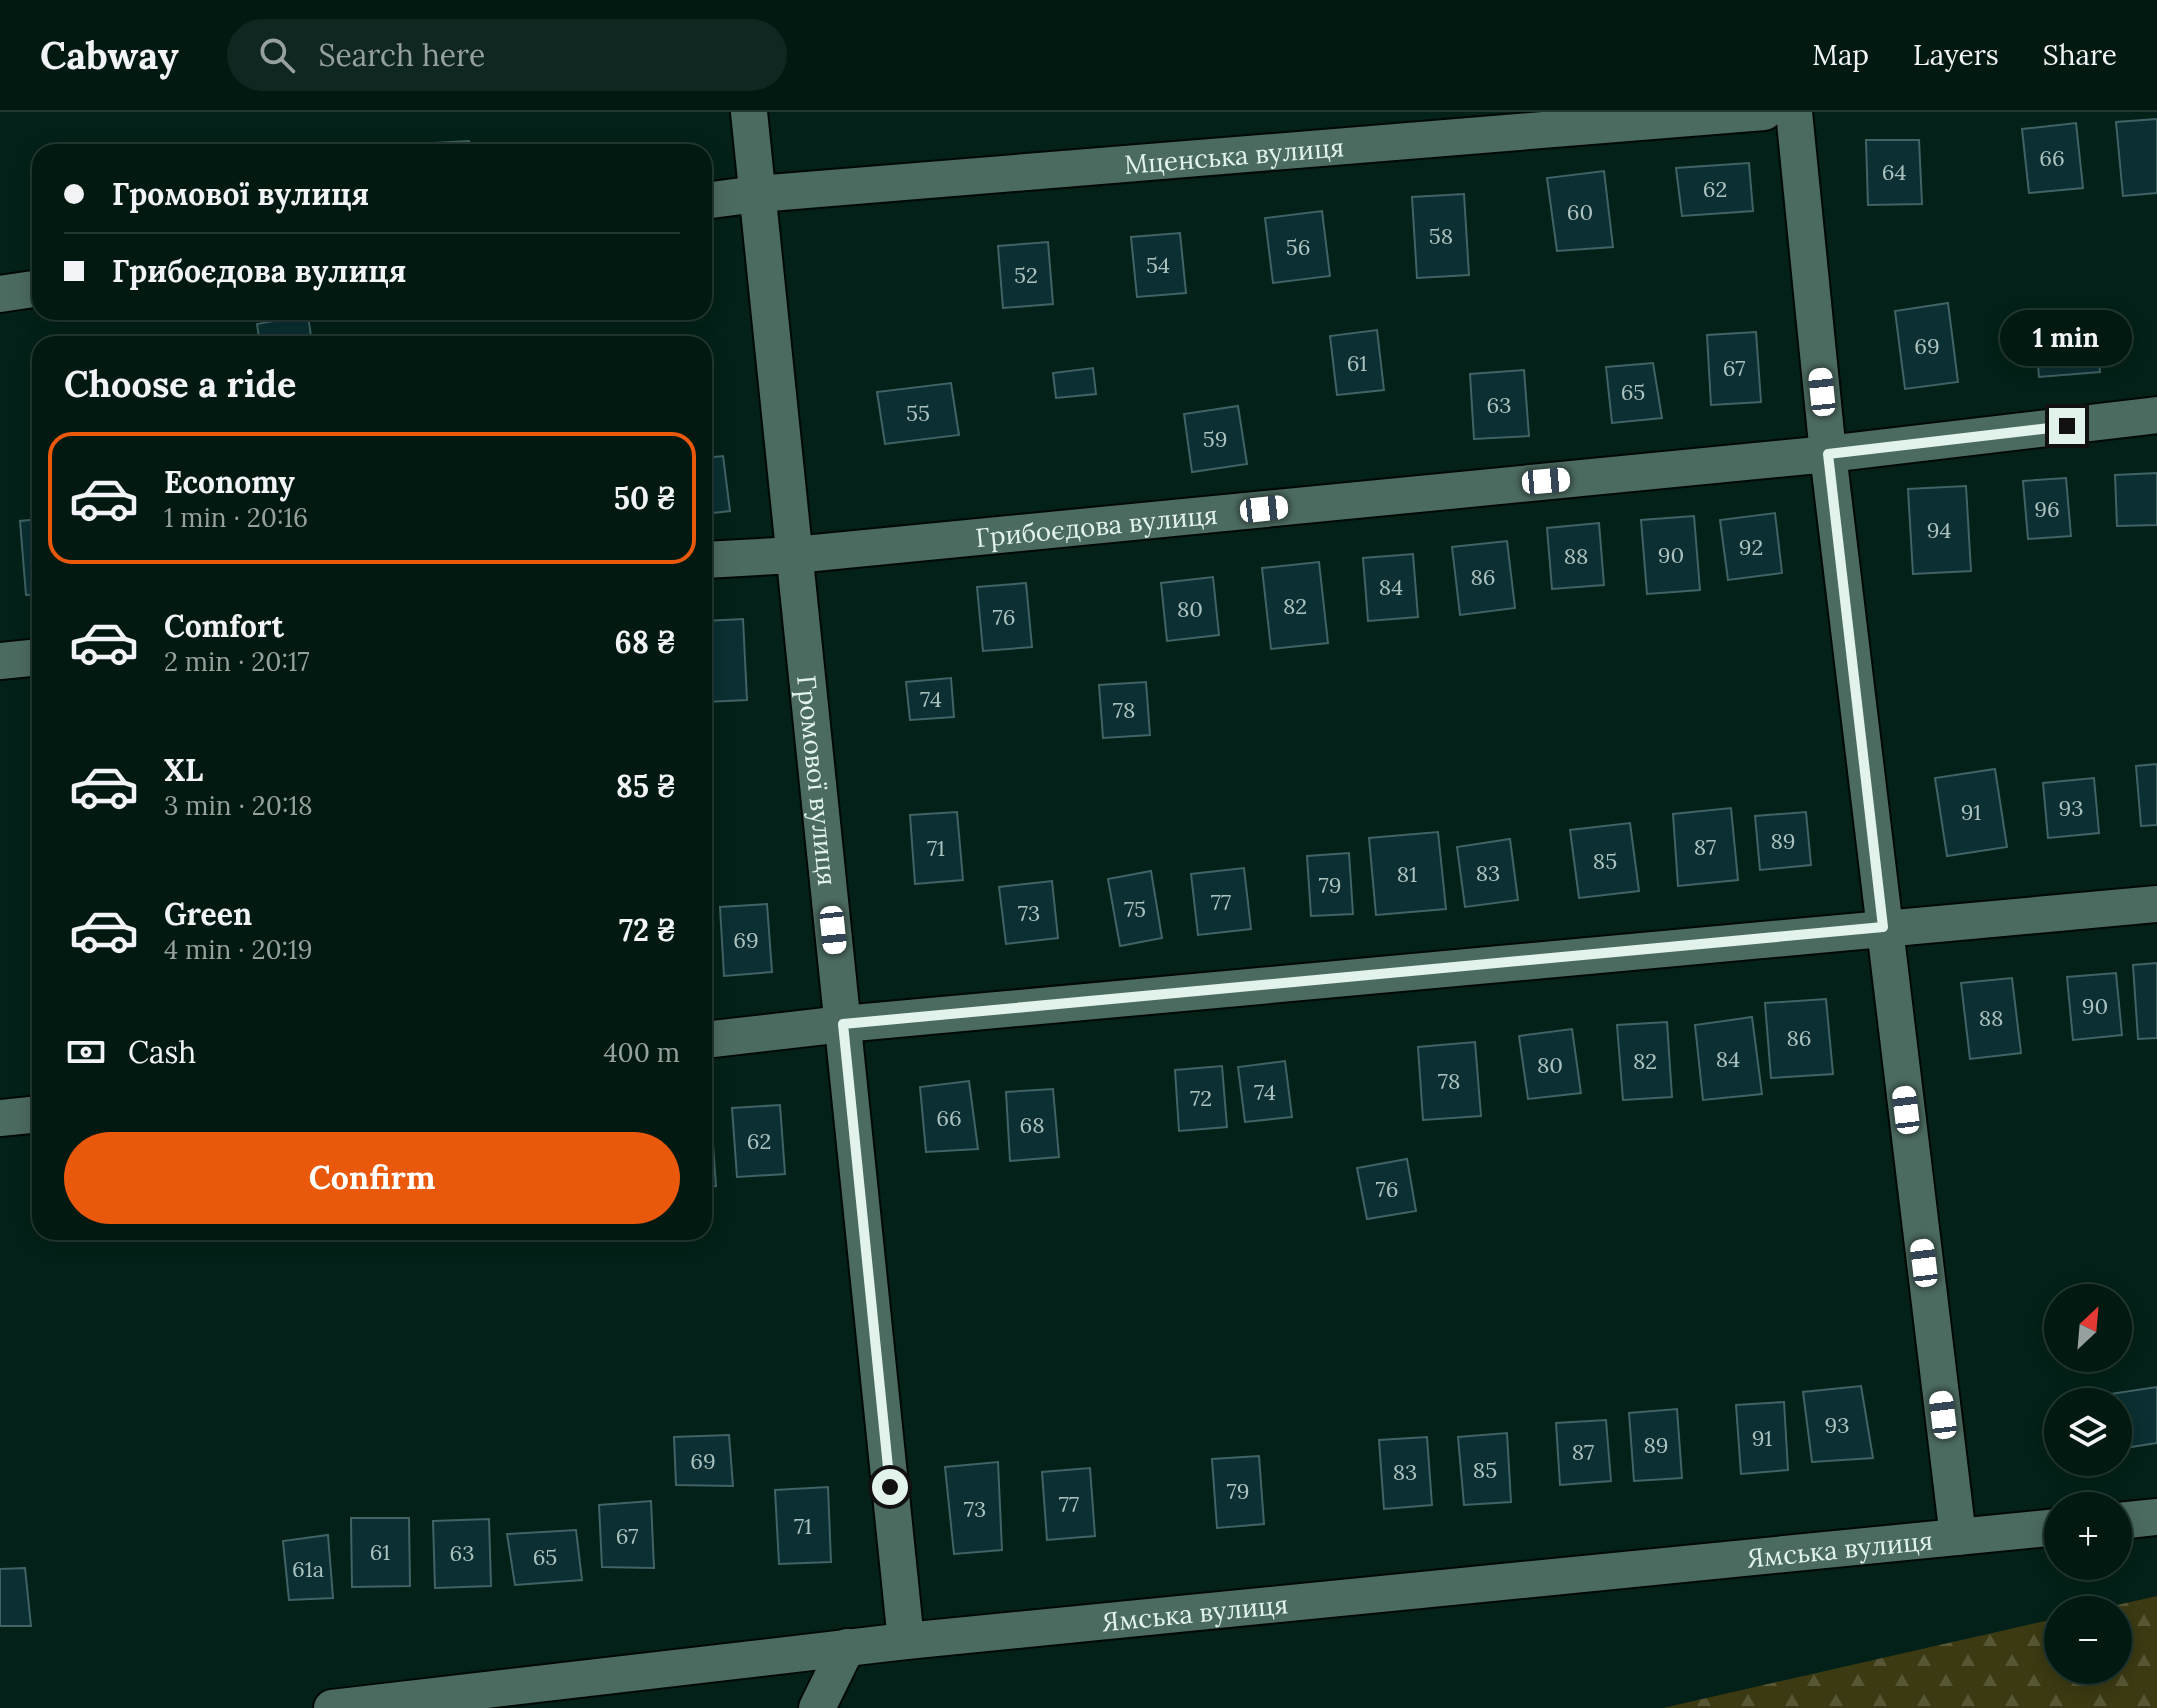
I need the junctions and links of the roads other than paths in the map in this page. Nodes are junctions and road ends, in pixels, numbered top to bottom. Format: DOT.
graph roads {
  1 [pos="749,112"];
  2 [pos="1764,112"];
  3 [pos="1794,112"];
  4 [pos="757,194"];
  5 [pos="712,200"];
  6 [pos="32,289"];
  7 [pos="0,294"];
  8 [pos="2157,415"];
  9 [pos="1828,454"];
  10 [pos="794,555"];
  11 [pos="712,560"];
  12 [pos="32,658"];
  13 [pos="0,661"];
  14 [pos="2157,904"];
  15 [pos="1883,927"];
  16 [pos="843,1024"];
  17 [pos="712,1039"];
  18 [pos="32,1115"];
  19 [pos="0,1118"];
  20 [pos="2157,1517"];
  21 [pos="2132,1520"];
  22 [pos="2044,1528"];
  23 [pos="1958,1537"];
  24 [pos="906,1641"];
  25 [pos="847,1647"];
  26 [pos="332,1708"];
  27 [pos="817,1708"];
  1 -- 4 [label="street, Громової вулиця"];
  2 -- 4 [label="street, Мценська вулиця"];
  3 -- 9 [label="street"];
  4 -- 5 [label="street, Мценська вулиця"];
  4 -- 10 [label="street, Громової вулиця"];
  6 -- 7 [label="street"];
  8 -- 9 [label="street, Грибоєдова вулиця"];
  9 -- 10 [label="street, Грибоєдова вулиця"];
  9 -- 15 [label="street"];
  10 -- 11 [label="street, Грибоєдова вулиця"];
  10 -- 16 [label="street, Громової вулиця"];
  12 -- 13 [label="street"];
  14 -- 15 [label="street"];
  15 -- 16 [label="street"];
  15 -- 23 [label="street"];
  16 -- 17 [label="street"];
  16 -- 24 [label="street, Громової вулиця"];
  18 -- 19 [label="street"];
  20 -- 21 [label="street"];
  22 -- 23 [label="street, Ямська вулиця"];
  23 -- 24 [label="street, Ямська вулиця"];
  24 -- 25 [label="street, Ямська вулиця"];
  25 -- 26 [label="street, Ямська вулиця"];
  25 -- 27 [label="street"];
}
